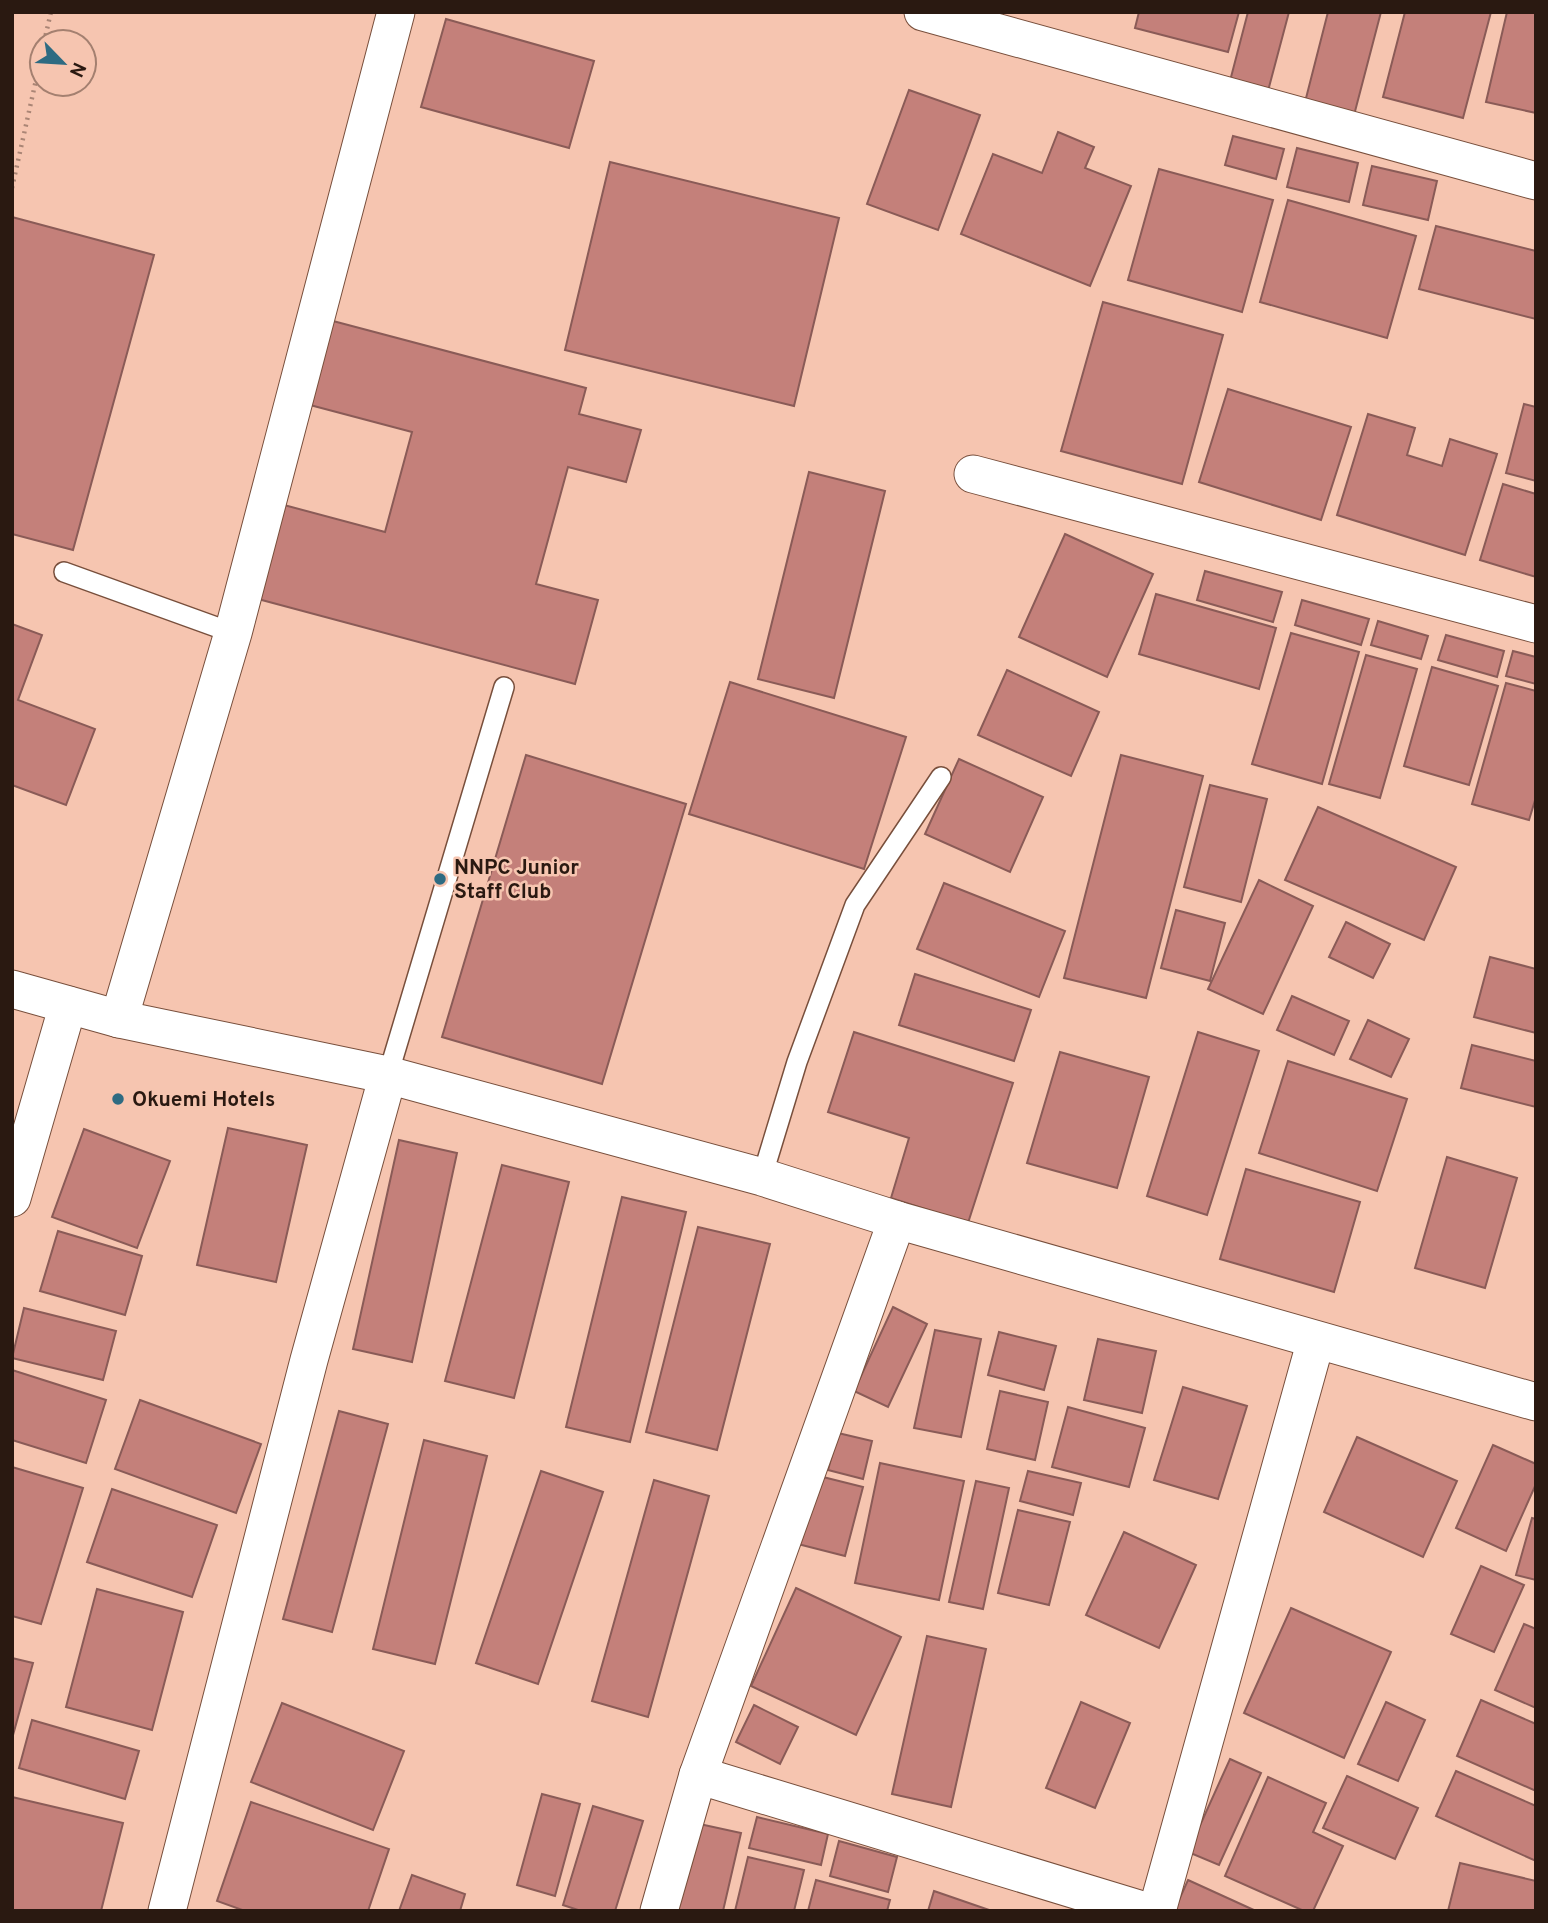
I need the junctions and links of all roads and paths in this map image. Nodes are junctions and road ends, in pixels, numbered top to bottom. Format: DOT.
graph roads {
  1 [pos="396,12"];
  2 [pos="923,12"];
  3 [pos="1010,24"];
  4 [pos="32,98"];
  5 [pos="1536,180"];
  6 [pos="12,188"];
  7 [pos="973,474"];
  8 [pos="64,572"];
  9 [pos="1536,624"];
  10 [pos="233,633"];
  11 [pos="504,687"];
  12 [pos="941,777"];
  13 [pos="12,989"];
  14 [pos="68,1004"];
  15 [pos="119,1019"];
  16 [pos="388,1076"];
  17 [pos="762,1177"];
  18 [pos="12,1198"];
  19 [pos="897,1220"];
  20 [pos="1316,1340"];
  21 [pos="1536,1402"];
  22 [pos="698,1775"];
  23 [pos="167,1911"];
  24 [pos="659,1911"];
  25 [pos="1145,1911"];
  26 [pos="1157,1911"];
  1 -- 10 [label="street"];
  2 -- 3 [label="street"];
  3 -- 5 [label="street"];
  4 -- 6 [label="path"];
  7 -- 9 [label="street"];
  8 -- 10 [label="lane"];
  10 -- 15 [label="street"];
  11 -- 16 [label="lane"];
  12 -- 17 [label="lane"];
  13 -- 14 [label="street"];
  14 -- 15 [label="street"];
  14 -- 18 [label="street"];
  15 -- 16 [label="street"];
  16 -- 17 [label="street"];
  16 -- 23 [label="street"];
  17 -- 19 [label="street"];
  19 -- 20 [label="street"];
  19 -- 22 [label="street"];
  20 -- 21 [label="street"];
  20 -- 26 [label="street"];
  22 -- 24 [label="street"];
  22 -- 25 [label="street"];
}
